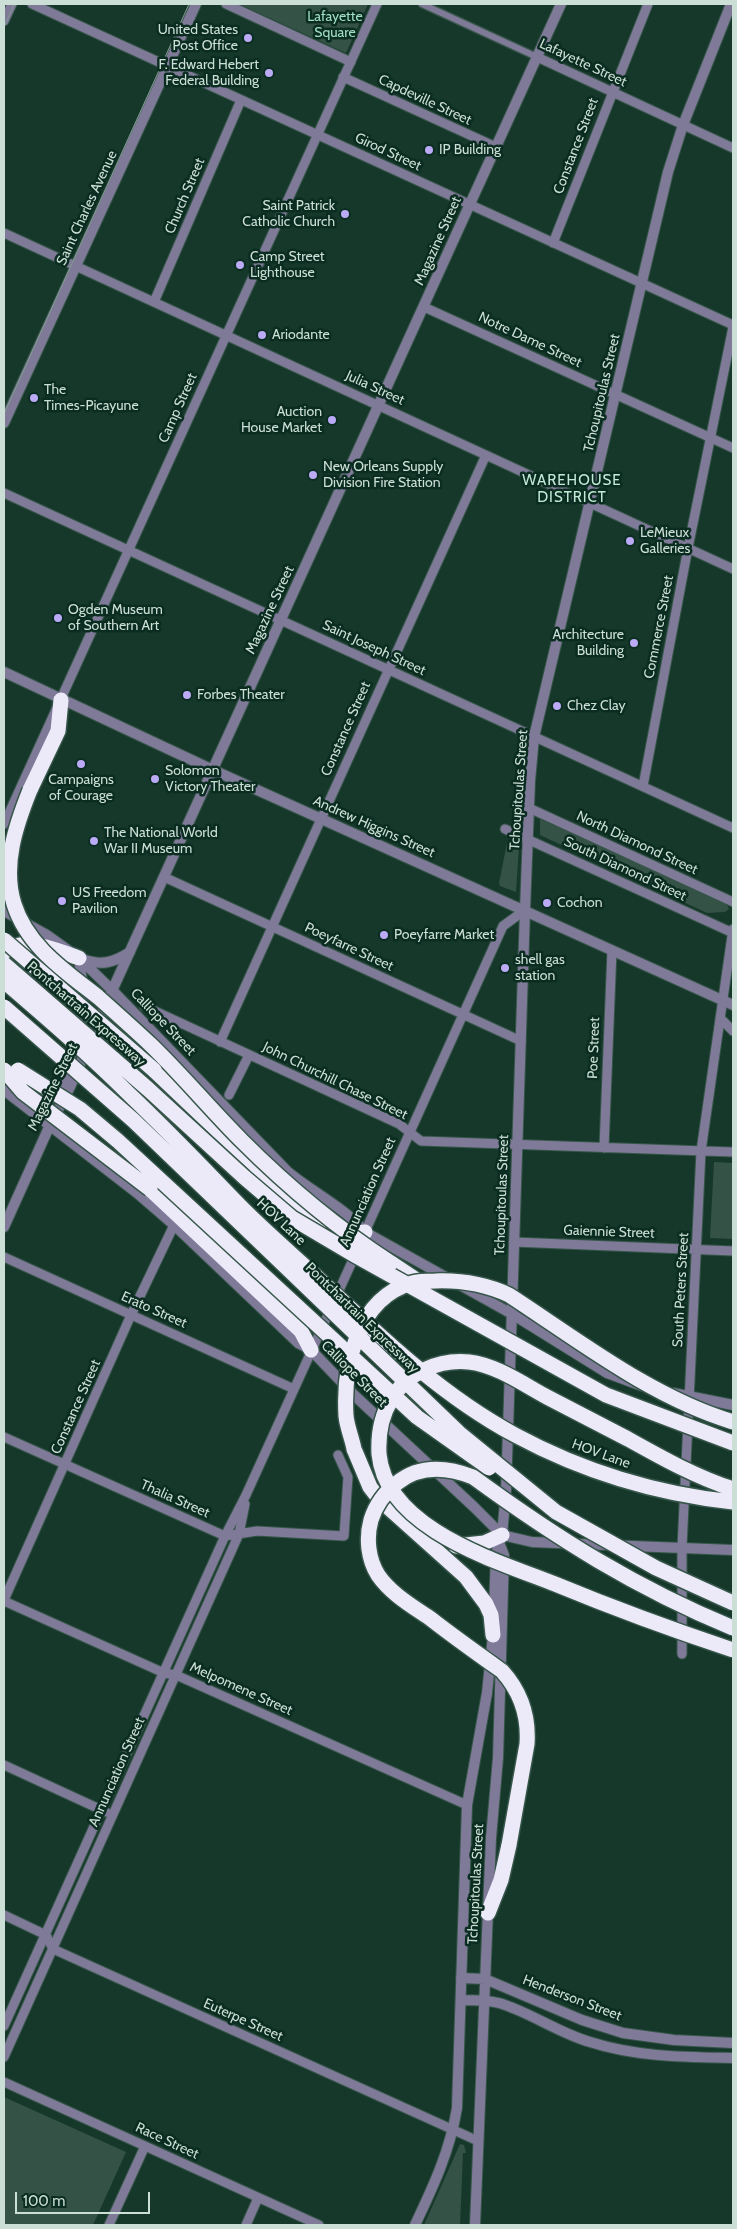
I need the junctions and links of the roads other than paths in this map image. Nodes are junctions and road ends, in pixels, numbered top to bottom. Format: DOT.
graph roads {
  1 [pos="12,4"];
  2 [pos="32,4"];
  3 [pos="196,4"];
  4 [pos="226,4"];
  5 [pos="377,4"];
  6 [pos="422,4"];
  7 [pos="561,4"];
  8 [pos="648,4"];
  9 [pos="731,4"];
  10 [pos="4,21"];
  11 [pos="537,57"];
  12 [pos="351,62"];
  13 [pos="167,66"];
  14 [pos="343,77"];
  15 [pos="612,91"];
  16 [pos="241,100"];
  17 [pos="682,125"];
  18 [pos="318,134"];
  19 [pos="496,147"];
  20 [pos="733,148"];
  21 [pos="469,204"];
  22 [pos="4,233"];
  23 [pos="553,243"];
  24 [pos="76,266"];
  25 [pos="641,283"];
  26 [pos="154,302"];
  27 [pos="424,307"];
  28 [pos="733,326"];
  29 [pos="226,334"];
  30 [pos="617,394"];
  31 [pos="380,405"];
  32 [pos="4,423"];
  33 [pos="710,438"];
  34 [pos="733,448"];
  35 [pos="486,454"];
  36 [pos="4,493"];
  37 [pos="590,503"];
  38 [pos="688,548"];
  39 [pos="130,550"];
  40 [pos="733,569"];
  41 [pos="280,620"];
  42 [pos="388,670"];
  43 [pos="4,672"];
  44 [pos="61,700"];
  45 [pos="534,737"];
  46 [pos="213,770"];
  47 [pos="643,786"];
  48 [pos="529,808"];
  49 [pos="321,818"];
  50 [pos="4,824"];
  51 [pos="733,828"];
  52 [pos="505,829"];
  53 [pos="528,839"];
  54 [pos="164,877"];
  55 [pos="733,902"];
  56 [pos="525,910"];
  57 [pos="4,911"];
  58 [pos="272,927"];
  59 [pos="733,929"];
  60 [pos="733,933"];
  61 [pos="4,940"];
  62 [pos="612,950"];
  63 [pos="4,952"];
  64 [pos="130,952"];
  65 [pos="79,958"];
  66 [pos="4,964"];
  67 [pos="4,981"];
  68 [pos="112,990"];
  69 [pos="723,1000"];
  70 [pos="733,1005"];
  71 [pos="4,1006"];
  72 [pos="144,1006"];
  73 [pos="463,1014"];
  74 [pos="720,1018"];
  75 [pos="733,1031"];
  76 [pos="521,1041"];
  77 [pos="220,1042"];
  78 [pos="249,1055"];
  79 [pos="4,1062"];
  80 [pos="11,1070"];
  81 [pos="4,1090"];
  82 [pos="229,1095"];
  83 [pos="19,1102"];
  84 [pos="50,1125"];
  85 [pos="409,1132"];
  86 [pos="517,1145"];
  87 [pos="604,1148"];
  88 [pos="701,1151"];
  89 [pos="733,1152"];
  90 [pos="174,1225"];
  91 [pos="4,1227"];
  92 [pos="365,1232"];
  93 [pos="514,1242"];
  94 [pos="697,1249"];
  95 [pos="733,1250"];
  96 [pos="4,1257"];
  97 [pos="446,1305"];
  98 [pos="512,1314"];
  99 [pos="131,1315"];
  100 [pos="311,1350"];
  101 [pos="294,1389"];
  102 [pos="690,1396"];
  103 [pos="733,1405"];
  104 [pos="733,1422"];
  105 [pos="4,1437"];
  106 [pos="733,1443"];
  107 [pos="338,1455"];
  108 [pos="65,1465"];
  109 [pos="733,1489"];
  110 [pos="246,1495"];
  111 [pos="733,1502"];
  112 [pos="556,1512"];
  113 [pos="410,1528"];
  114 [pos="239,1534"];
  115 [pos="224,1536"];
  116 [pos="501,1540"];
  117 [pos="682,1547"];
  118 [pos="733,1550"];
  119 [pos="4,1601"];
  120 [pos="733,1603"];
  121 [pos="733,1628"];
  122 [pos="493,1635"];
  123 [pos="733,1650"];
  124 [pos="682,1654"];
  125 [pos="164,1673"];
  126 [pos="176,1675"];
  127 [pos="4,1765"];
  128 [pos="467,1805"];
  129 [pos="101,1810"];
  130 [pos="113,1815"];
  131 [pos="488,1913"];
  132 [pos="4,1915"];
  133 [pos="46,1935"];
  134 [pos="53,1949"];
  135 [pos="461,1978"];
  136 [pos="485,1979"];
  137 [pos="461,2000"];
  138 [pos="484,2000"];
  139 [pos="4,2026"];
  140 [pos="733,2043"];
  141 [pos="4,2057"];
  142 [pos="733,2058"];
  143 [pos="4,2082"];
  144 [pos="453,2130"];
  145 [pos="478,2141"];
  146 [pos="145,2146"];
  147 [pos="258,2198"];
  148 [pos="109,2225"];
  149 [pos="246,2225"];
  150 [pos="319,2225"];
  151 [pos="415,2225"];
  152 [pos="475,2225"];
  1 -- 10 [label="street"];
  2 -- 13 [label="street, Girod Street"];
  3 -- 13 [label="street, Saint Charles Avenue"];
  4 -- 12 [label="street"];
  5 -- 12 [label="street, Camp Street"];
  6 -- 11 [label="street, Lafayette Street"];
  7 -- 11 [label="street, Magazine Street"];
  8 -- 15 [label="street, Constance Street"];
  9 -- 17 [label="street, Tchoupitoulas Street"];
  11 -- 15 [label="street, Lafayette Street"];
  11 -- 19 [label="street, Magazine Street"];
  12 -- 14 [label="street, Camp Street"];
  13 -- 16 [label="street, Girod Street"];
  13 -- 24 [label="street, Saint Charles Avenue"];
  14 -- 18 [label="street, Camp Street"];
  14 -- 19 [label="street, Capdeville Street"];
  15 -- 17 [label="street, Lafayette Street"];
  15 -- 23 [label="street, Constance Street"];
  16 -- 18 [label="street, Girod Street"];
  16 -- 26 [label="street, Church Street"];
  17 -- 20 [label="street, Lafayette Street"];
  17 -- 25 [label="street, Tchoupitoulas Street"];
  18 -- 21 [label="street, Girod Street"];
  18 -- 29 [label="street, Camp Street"];
  19 -- 21 [label="street, Magazine Street"];
  21 -- 23 [label="street, Girod Street"];
  21 -- 27 [label="street, Magazine Street"];
  22 -- 24 [label="street, Julia Street"];
  23 -- 25 [label="street, Girod Street"];
  24 -- 26 [label="street, Julia Street"];
  24 -- 32 [label="street, Saint Charles Avenue"];
  25 -- 28 [label="street, Girod Street"];
  25 -- 30 [label="street, Tchoupitoulas Street"];
  26 -- 29 [label="street, Julia Street"];
  27 -- 30 [label="street, Notre Dame Street"];
  27 -- 31 [label="street, Magazine Street"];
  28 -- 33 [label="street, Commerce Street"];
  29 -- 31 [label="street, Julia Street"];
  29 -- 39 [label="street, Camp Street"];
  30 -- 33 [label="street, Notre Dame Street"];
  30 -- 37 [label="street, Tchoupitoulas Street"];
  31 -- 35 [label="street, Julia Street"];
  31 -- 41 [label="street, Magazine Street"];
  33 -- 34 [label="street, Notre Dame Street"];
  33 -- 38 [label="street, Commerce Street"];
  35 -- 37 [label="street, Julia Street"];
  35 -- 42 [label="street, Constance Street"];
  36 -- 39 [label="street, Saint Joseph Street"];
  37 -- 38 [label="street, Julia Street"];
  37 -- 45 [label="street, Tchoupitoulas Street"];
  38 -- 40 [label="street, Julia Street"];
  38 -- 47 [label="street, Commerce Street"];
  39 -- 41 [label="street, Saint Joseph Street"];
  39 -- 44 [label="street, Camp Street"];
  41 -- 42 [label="street, Saint Joseph Street"];
  41 -- 46 [label="street, Magazine Street"];
  42 -- 45 [label="street, Saint Joseph Street"];
  42 -- 49 [label="street, Constance Street"];
  43 -- 44 [label="street, Andrew Higgins Street"];
  44 -- 46 [label="street, Andrew Higgins Street"];
  44 -- 50 [label="street, Camp Street"];
  44 -- 97 [label="highway, bridge"];
  45 -- 47 [label="street, Saint Joseph Street"];
  45 -- 48 [label="street, Tchoupitoulas Street"];
  46 -- 49 [label="street, Andrew Higgins Street"];
  46 -- 54 [label="street, Magazine Street"];
  47 -- 51 [label="street, Saint Joseph Street"];
  48 -- 53 [label="street, Tchoupitoulas Street"];
  48 -- 55 [label="street, North Diamond Street"];
  49 -- 56 [label="street, Andrew Higgins Street"];
  49 -- 58 [label="street, Constance Street"];
  52 -- 53 [label="street, South Diamond Street"];
  53 -- 56 [label="street, Tchoupitoulas Street"];
  53 -- 60 [label="street, South Diamond Street"];
  54 -- 58 [label="street, Poeyfarre Street"];
  54 -- 64 [label="street, Magazine Street"];
  56 -- 62 [label="street, Andrew Higgins Street"];
  56 -- 73 [label="street, Annunciation Street"];
  56 -- 76 [label="street, Tchoupitoulas Street"];
  57 -- 65 [label="street, Calliope Street"];
  58 -- 73 [label="street, Poeyfarre Street"];
  58 -- 77 [label="street, Constance Street"];
  59 -- 60 [label="street, South Peters Street"];
  60 -- 69 [label="street, South Peters Street"];
  61 -- 92 [label="highway, bridge"];
  62 -- 69 [label="street, Andrew Higgins Street"];
  62 -- 87 [label="street, Poe Street"];
  63 -- 65 [label="highway"];
  64 -- 65 [label="street"];
  64 -- 68 [label="street, Magazine Street"];
  65 -- 68 [label="street, Calliope Street"];
  65 -- 83 [label="street"];
  66 -- 97 [label="highway, Pontchartrain Expressway, bridge"];
  67 -- 111 [label="highway, HOV Lane, bridge"];
  68 -- 84 [label="street, Magazine Street"];
  68 -- 92 [label="street, Calliope Street"];
  69 -- 70 [label="street, Andrew Higgins Street"];
  69 -- 74 [label="street, South Peters Street"];
  71 -- 112 [label="highway, Pontchartrain Expressway, bridge"];
  72 -- 77 [label="street, John Churchill Chase Street"];
  73 -- 76 [label="street, Poeyfarre Street"];
  73 -- 85 [label="street, Annunciation Street"];
  74 -- 75 [label="street"];
  74 -- 88 [label="street, South Peters Street"];
  76 -- 86 [label="street, Tchoupitoulas Street"];
  77 -- 78 [label="street, John Churchill Chase Street"];
  78 -- 82 [label="street"];
  78 -- 85 [label="street, John Churchill Chase Street"];
  79 -- 80 [label="highway"];
  80 -- 100 [label="highway, bridge"];
  80 -- 112 [label="highway, bridge"];
  81 -- 83 [label="street, Calliope Street"];
  83 -- 84 [label="street, Calliope Street"];
  84 -- 90 [label="street, Calliope Street"];
  84 -- 91 [label="street, Magazine Street"];
  85 -- 86 [label="street, John Churchill Chase Street"];
  85 -- 92 [label="street, Annunciation Street"];
  86 -- 87 [label="street, John Churchill Chase Street"];
  86 -- 93 [label="street, Tchoupitoulas Street"];
  87 -- 88 [label="street, John Churchill Chase Street"];
  88 -- 89 [label="street, John Churchill Chase Street"];
  88 -- 94 [label="street, South Peters Street"];
  90 -- 99 [label="street, Constance Street"];
  90 -- 100 [label="street, Calliope Street"];
  92 -- 98 [label="street, Calliope Street"];
  92 -- 100 [label="street, Annunciation Street"];
  93 -- 94 [label="street, Gaiennie Street"];
  93 -- 98 [label="street, Tchoupitoulas Street"];
  94 -- 95 [label="street, Gaiennie Street"];
  94 -- 102 [label="street, South Peters Street"];
  96 -- 99 [label="street, Erato Street"];
  97 -- 106 [label="highway, Pontchartrain Expressway, bridge"];
  98 -- 102 [label="street, Calliope Street"];
  98 -- 116 [label="street, Tchoupitoulas Street"];
  99 -- 101 [label="street, Erato Street"];
  99 -- 108 [label="street, Constance Street"];
  100 -- 101 [label="street, Annunciation Street"];
  100 -- 116 [label="street, Calliope Street"];
  101 -- 110 [label="street, Annunciation Street"];
  102 -- 103 [label="street, Calliope Street"];
  102 -- 117 [label="street, South Peters Street"];
  104 -- 113 [label="highway, bridge"];
  105 -- 108 [label="street, Thalia Street"];
  107 -- 114 [label="street"];
  108 -- 115 [label="street, Thalia Street"];
  108 -- 119 [label="street, Constance Street"];
  109 -- 123 [label="highway, bridge"];
  110 -- 114 [label="street, Annunciation Street"];
  110 -- 115 [label="street, Annunciation Street"];
  112 -- 120 [label="highway, Pontchartrain Expressway, bridge"];
  113 -- 116 [label="highway"];
  113 -- 122 [label="highway"];
  114 -- 115 [label="street"];
  114 -- 126 [label="street, Annunciation Street"];
  115 -- 125 [label="street, Annunciation Street"];
  116 -- 117 [label="street"];
  116 -- 122 [label="street, Tchoupitoulas Street"];
  116 -- 131 [label="street, Tchoupitoulas Street"];
  117 -- 118 [label="street"];
  117 -- 124 [label="street, South Peters Street"];
  119 -- 125 [label="street, Melpomene Street"];
  121 -- 131 [label="highway, bridge"];
  122 -- 128 [label="street, Tchoupitoulas Street"];
  125 -- 126 [label="street, Melpomene Street"];
  125 -- 129 [label="street, Annunciation Street"];
  126 -- 128 [label="street, Melpomene Street"];
  126 -- 130 [label="street, Annunciation Street"];
  127 -- 129 [label="street"];
  128 -- 135 [label="street, Tchoupitoulas Street"];
  129 -- 130 [label="street"];
  129 -- 133 [label="street, Annunciation Street"];
  130 -- 134 [label="street, Annunciation Street"];
  131 -- 136 [label="street, Tchoupitoulas Street"];
  132 -- 133 [label="street"];
  133 -- 134 [label="street"];
  133 -- 139 [label="street, Annunciation Street"];
  134 -- 141 [label="street, Annunciation Street"];
  134 -- 144 [label="street, Euterpe Street"];
  135 -- 136 [label="street, Henderson Street"];
  135 -- 137 [label="street, Tchoupitoulas Street"];
  136 -- 138 [label="street, Tchoupitoulas Street"];
  136 -- 140 [label="street, Henderson Street"];
  137 -- 138 [label="street"];
  137 -- 144 [label="street, Tchoupitoulas Street"];
  138 -- 142 [label="street"];
  138 -- 145 [label="street, Tchoupitoulas Street"];
  143 -- 146 [label="street, Race Street"];
  144 -- 145 [label="street, Euterpe Street"];
  144 -- 151 [label="street, Tchoupitoulas Street"];
  145 -- 152 [label="street, Tchoupitoulas Street"];
  146 -- 147 [label="street, Race Street"];
  146 -- 148 [label="street"];
  147 -- 149 [label="street"];
  147 -- 150 [label="street, Race Street"];
}
